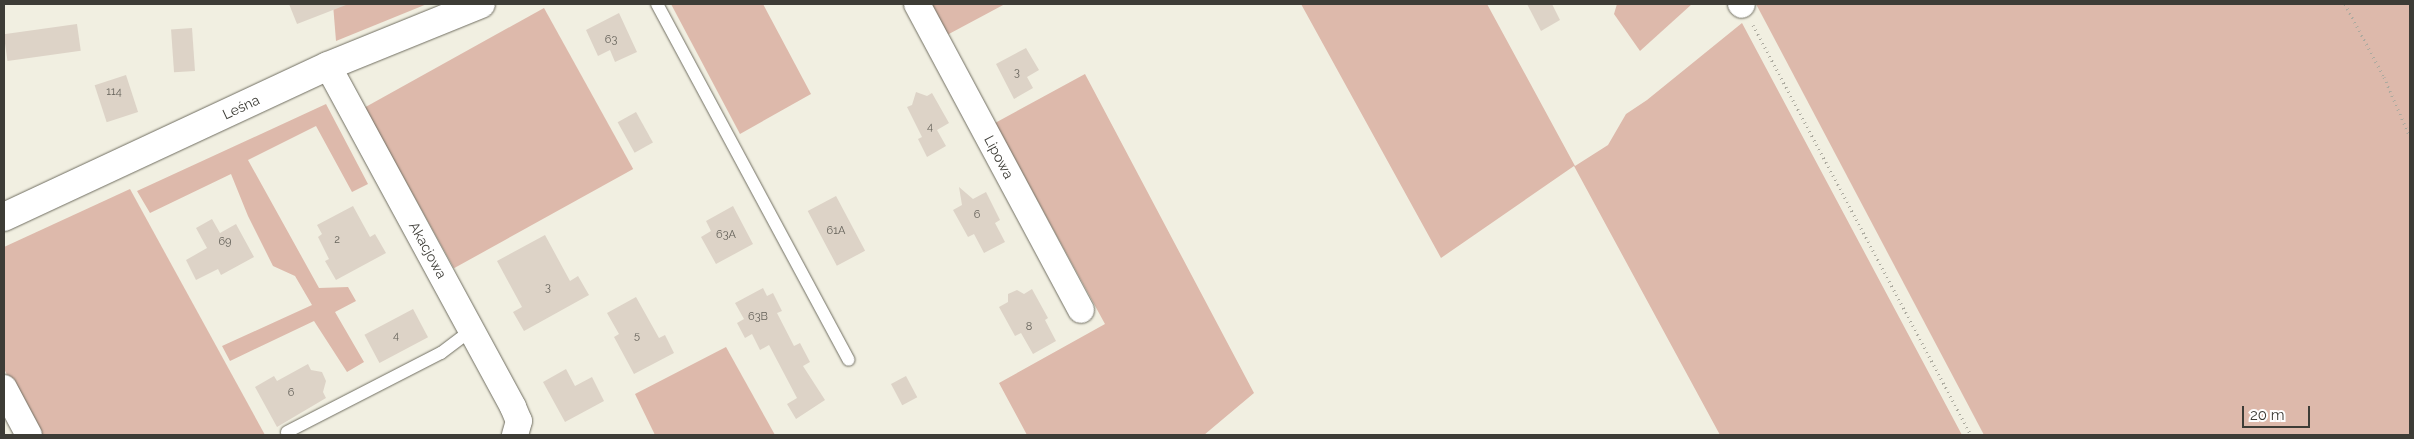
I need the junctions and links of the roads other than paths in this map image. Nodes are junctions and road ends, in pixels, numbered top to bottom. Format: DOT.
graph roads {
  1 [pos="481,4"];
  2 [pos="657,4"];
  3 [pos="917,4"];
  4 [pos="328,66"];
  5 [pos="4,217"];
  6 [pos="1081,310"];
  7 [pos="472,330"];
  8 [pos="849,360"];
  9 [pos="4,388"];
  10 [pos="287,432"];
  11 [pos="29,435"];
  12 [pos="515,435"];
  1 -- 4 [label="street, Leśna"];
  2 -- 8 [label="lane"];
  3 -- 6 [label="street, Lipowa"];
  4 -- 5 [label="street, Leśna"];
  4 -- 7 [label="street, Akacjowa"];
  7 -- 10 [label="lane"];
  7 -- 12 [label="street, Akacjowa"];
  9 -- 11 [label="street"];
}
